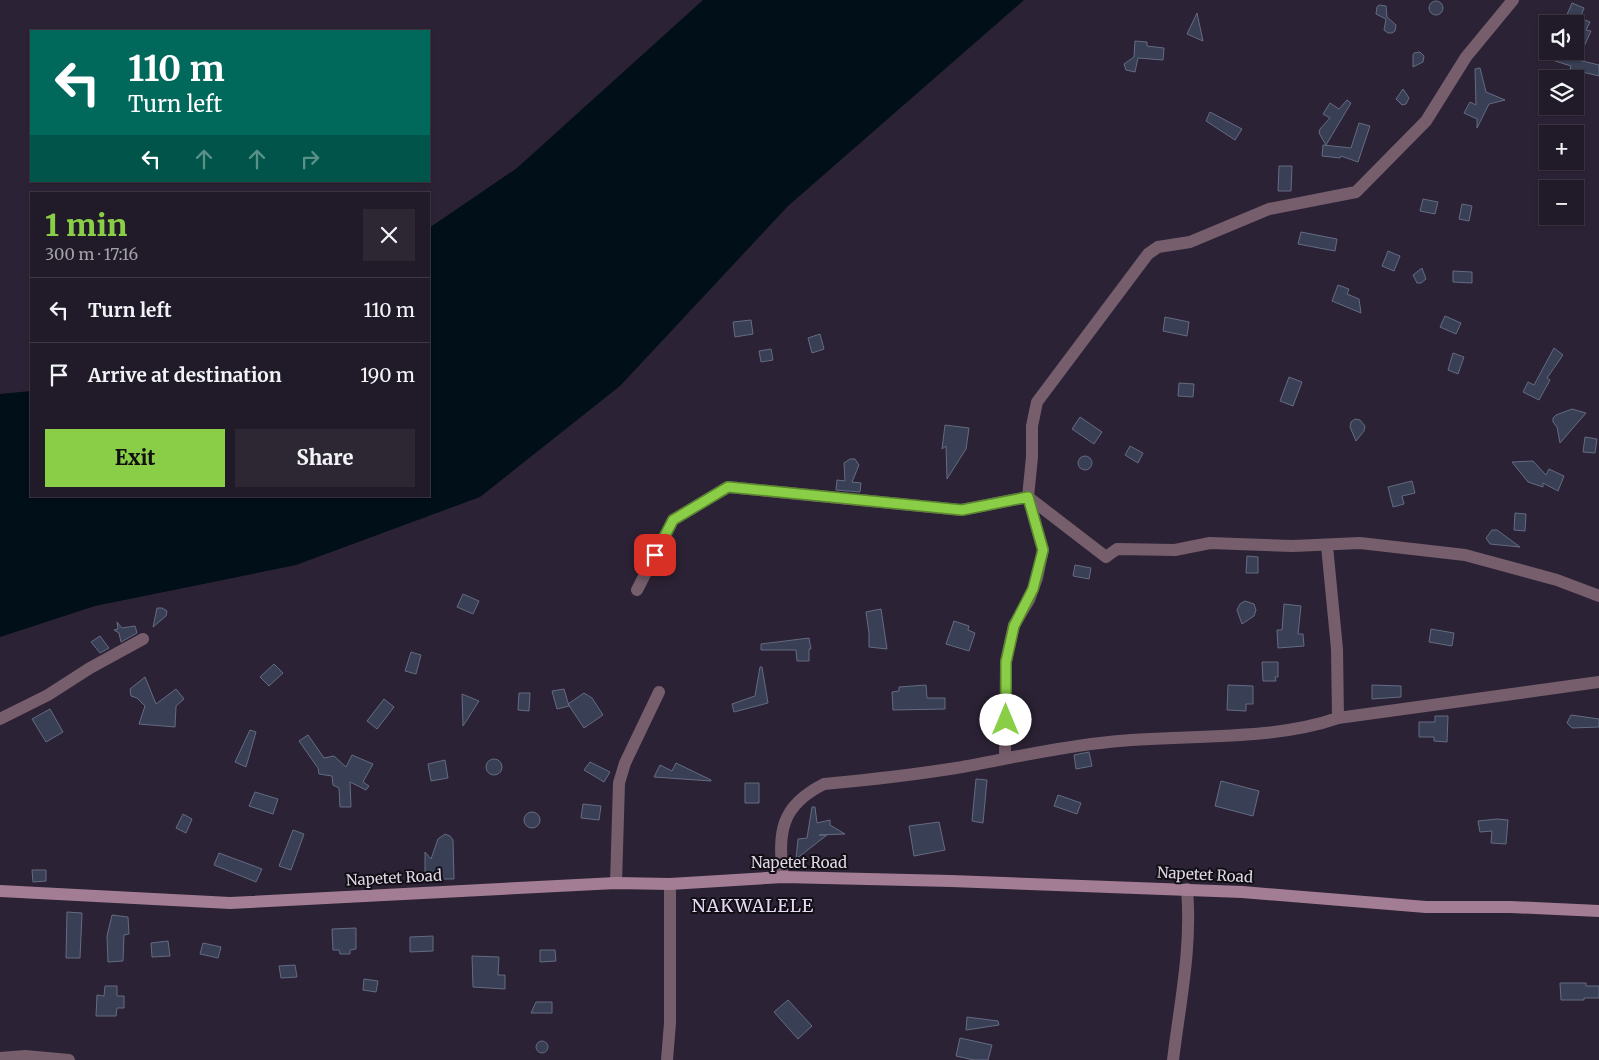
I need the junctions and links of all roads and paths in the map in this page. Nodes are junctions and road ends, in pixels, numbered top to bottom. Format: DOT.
graph roads {
  1 [pos="1512,0"];
  2 [pos="1028,497"];
  3 [pos="1327,546"];
  4 [pos="637,590"];
  5 [pos="1599,596"];
  6 [pos="143,639"];
  7 [pos="1599,682"];
  8 [pos="659,692"];
  9 [pos="1338,718"];
  10 [pos="0,719"];
  11 [pos="1005,758"];
  12 [pos="783,877"];
  13 [pos="616,883"];
  14 [pos="670,884"];
  15 [pos="1187,889"];
  16 [pos="0,891"];
  17 [pos="1599,911"];
  18 [pos="0,1058"];
  19 [pos="69,1060"];
  20 [pos="667,1060"];
  21 [pos="1173,1060"];
  1 -- 2 [label="street"];
  2 -- 3 [label="street"];
  2 -- 4 [label="street"];
  2 -- 11 [label="street"];
  3 -- 5 [label="street"];
  3 -- 9 [label="street"];
  6 -- 10 [label="street"];
  7 -- 9 [label="street"];
  8 -- 13 [label="street"];
  9 -- 11 [label="street"];
  11 -- 12 [label="street"];
  12 -- 14 [label="main road, Napetet Road"];
  12 -- 15 [label="main road, Napetet Road"];
  13 -- 14 [label="main road, Napetet Road"];
  13 -- 16 [label="main road, Napetet Road"];
  14 -- 20 [label="street"];
  15 -- 17 [label="main road, Napetet Road"];
  15 -- 21 [label="street"];
  18 -- 19 [label="street"];
}
